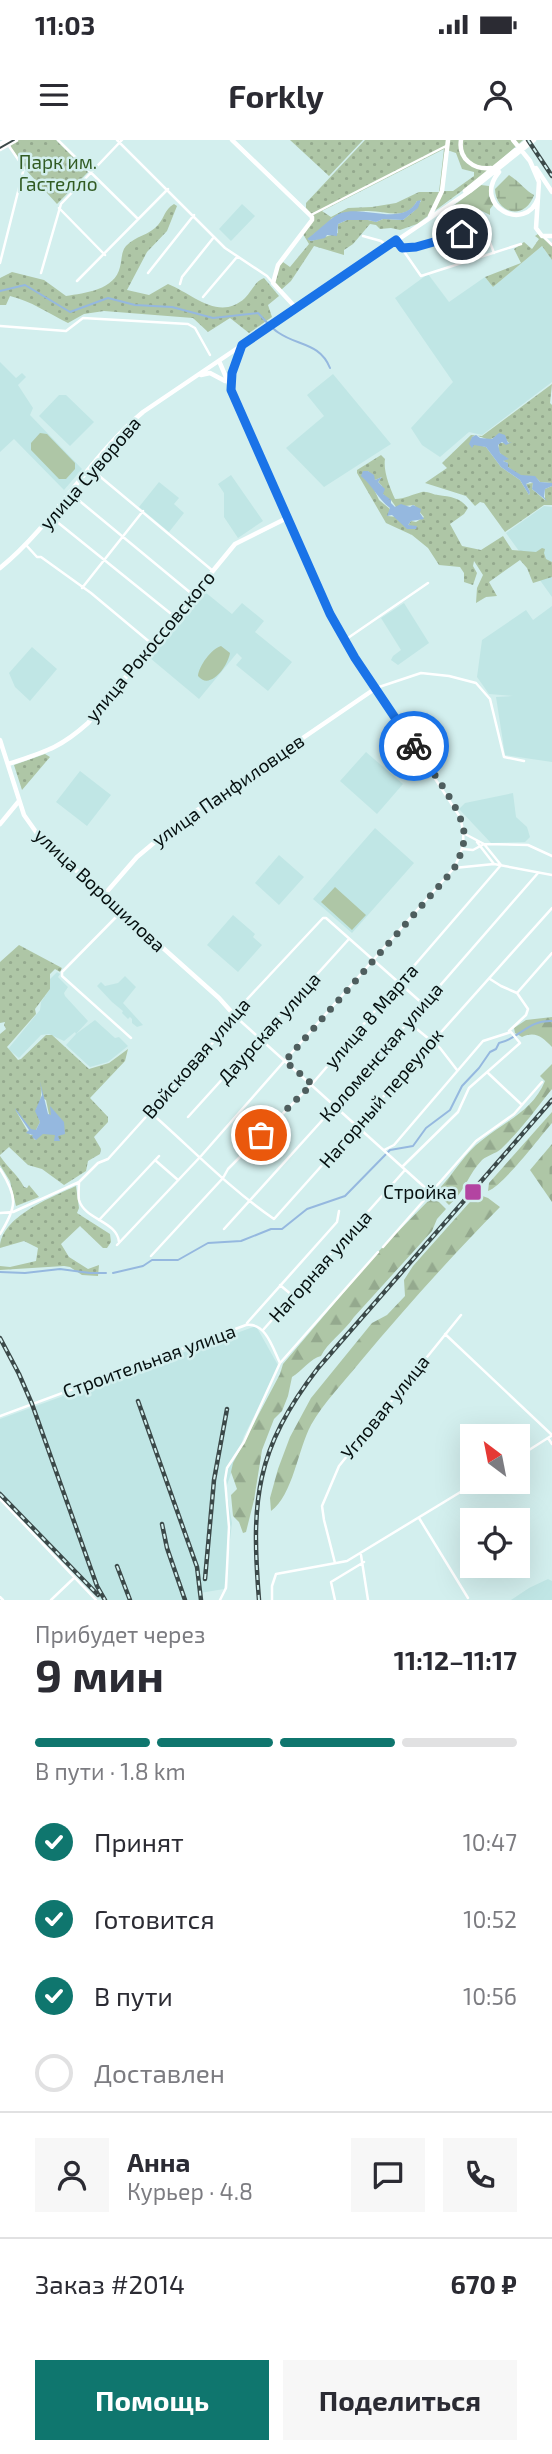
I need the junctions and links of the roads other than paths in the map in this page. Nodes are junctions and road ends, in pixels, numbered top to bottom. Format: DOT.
graph roads {
  1 [pos="16,140"];
  2 [pos="58,140"];
  3 [pos="232,140"];
  4 [pos="461,140"];
  5 [pos="513,140"];
  6 [pos="528,140"];
  7 [pos="534,140"];
  8 [pos="120,141"];
  9 [pos="448,142"];
  10 [pos="4,144"];
  11 [pos="511,157"];
  12 [pos="530,161"];
  13 [pos="498,165"];
  14 [pos="91,172"];
  15 [pos="168,189"];
  16 [pos="552,192"];
  17 [pos="538,198"];
  18 [pos="59,208"];
  19 [pos="194,215"];
  20 [pos="311,215"];
  21 [pos="139,219"];
  22 [pos="428,219"];
  23 [pos="215,236"];
  24 [pos="363,236"];
  25 [pos="542,236"];
  26 [pos="552,236"];
  27 [pos="396,240"];
  28 [pos="521,244"];
  29 [pos="552,245"];
  30 [pos="387,246"];
  31 [pos="402,248"];
  32 [pos="494,253"];
  33 [pos="105,255"];
  34 [pos="237,257"];
  35 [pos="0,263"];
  36 [pos="41,272"];
  37 [pos="148,273"];
  38 [pos="77,281"];
  39 [pos="273,283"];
  40 [pos="180,284"];
  41 [pos="203,296"];
  42 [pos="296,308"];
  43 [pos="0,326"];
  44 [pos="242,345"];
  45 [pos="210,355"];
  46 [pos="219,361"];
  47 [pos="198,375"];
  48 [pos="231,390"];
  49 [pos="91,469"];
  50 [pos="76,498"];
  51 [pos="143,511"];
  52 [pos="287,518"];
  53 [pos="56,521"];
  54 [pos="123,536"];
  55 [pos="26,545"];
  56 [pos="104,560"];
  57 [pos="0,568"];
  58 [pos="213,570"];
  59 [pos="428,583"];
  60 [pos="82,588"];
  61 [pos="193,594"];
  62 [pos="175,617"];
  63 [pos="345,640"];
  64 [pos="153,644"];
  65 [pos="376,688"];
  66 [pos="0,740"];
  67 [pos="524,761"];
  68 [pos="8,764"];
  69 [pos="19,801"];
  70 [pos="0,824"];
  71 [pos="465,834"];
  72 [pos="482,846"];
  73 [pos="462,849"];
  74 [pos="552,856"];
  75 [pos="494,864"];
  76 [pos="501,865"];
  77 [pos="454,869"];
  78 [pos="538,873"];
  79 [pos="552,875"];
  80 [pos="104,895"];
  81 [pos="552,908"];
  82 [pos="122,910"];
  83 [pos="349,939"];
  84 [pos="552,953"];
  85 [pos="374,959"];
  86 [pos="490,979"];
  87 [pos="400,983"];
  88 [pos="517,993"];
  89 [pos="423,1003"];
  90 [pos="236,1017"];
  91 [pos="407,1021"];
  92 [pos="508,1032"];
  93 [pos="131,1038"];
  94 [pos="260,1039"];
  95 [pos="431,1041"];
  96 [pos="285,1061"];
  97 [pos="457,1070"];
  98 [pos="488,1073"];
  99 [pos="542,1082"];
  100 [pos="312,1084"];
  101 [pos="336,1105"];
  102 [pos="522,1105"];
  103 [pos="150,1112"];
  104 [pos="188,1117"];
  105 [pos="358,1125"];
  106 [pos="384,1150"];
  107 [pos="159,1156"];
  108 [pos="201,1156"];
  109 [pos="155,1160"];
  110 [pos="0,1169"];
  111 [pos="403,1169"];
  112 [pos="223,1178"];
  113 [pos="178,1180"];
  114 [pos="79,1182"];
  115 [pos="432,1193"];
  116 [pos="248,1201"];
  117 [pos="339,1211"];
  118 [pos="13,1212"];
  119 [pos="0,1213"];
  120 [pos="99,1220"];
  121 [pos="223,1229"];
  122 [pos="0,1234"];
  123 [pos="383,1247"];
  124 [pos="378,1252"];
  125 [pos="151,1256"];
  126 [pos="280,1285"];
  127 [pos="293,1296"];
  128 [pos="461,1315"];
  129 [pos="244,1325"];
  130 [pos="262,1330"];
  131 [pos="444,1334"];
  132 [pos="280,1363"];
  133 [pos="0,1416"];
  134 [pos="551,1436"];
  135 [pos="552,1444"];
  136 [pos="530,1449"];
  137 [pos="460,1493"];
  138 [pos="0,1499"];
  139 [pos="419,1518"];
  140 [pos="361,1555"];
  141 [pos="364,1562"];
  142 [pos="335,1563"];
  143 [pos="75,1577"];
  144 [pos="468,1598"];
  145 [pos="51,1600"];
  146 [pos="96,1600"];
  147 [pos="220,1600"];
  148 [pos="272,1600"];
  149 [pos="335,1600"];
  150 [pos="368,1600"];
  1 -- 10 [label="street"];
  2 -- 14 [label="street"];
  3 -- 20 [label="street"];
  4 -- 13 [label="street"];
  5 -- 12 [label="street"];
  6 -- 11 [label="street, улица Суворова"];
  7 -- 11 [label="street, улица Суворова"];
  8 -- 14 [label="street"];
  8 -- 15 [label="street"];
  9 -- 20 [label="street"];
  9 -- 22 [label="street"];
  10 -- 35 [label="street"];
  11 -- 13 [label="street, улица Суворова"];
  11 -- 17 [label="street"];
  11 -- 22 [label="street, улица Суворова"];
  12 -- 16 [label="street"];
  12 -- 17 [label="street"];
  13 -- 22 [label="street, улица Суворова"];
  14 -- 18 [label="street"];
  14 -- 21 [label="street"];
  15 -- 19 [label="street"];
  15 -- 21 [label="street"];
  17 -- 25 [label="street"];
  18 -- 33 [label="street"];
  18 -- 36 [label="street"];
  19 -- 23 [label="street"];
  19 -- 37 [label="street"];
  20 -- 39 [label="street"];
  21 -- 33 [label="street"];
  22 -- 27 [label="street, улица Суворова"];
  23 -- 34 [label="street"];
  23 -- 40 [label="street"];
  24 -- 30 [label="street"];
  25 -- 26 [label="street"];
  25 -- 29 [label="street"];
  27 -- 30 [label="street, улица Суворова"];
  27 -- 31 [label="street"];
  28 -- 32 [label="street"];
  30 -- 42 [label="street, улица Суворова"];
  31 -- 32 [label="street"];
  31 -- 32 [label="street"];
  33 -- 38 [label="street"];
  34 -- 39 [label="street"];
  34 -- 41 [label="street"];
  39 -- 42 [label="street"];
  42 -- 44 [label="street, улица Суворова"];
  43 -- 45 [label="street"];
  44 -- 46 [label="street, улица Суворова"];
  44 -- 48 [label="street"];
  46 -- 47 [label="street, улица Суворова"];
  46 -- 48 [label="street"];
  47 -- 48 [label="street"];
  47 -- 49 [label="street, улица Суворова"];
  48 -- 52 [label="street"];
  49 -- 51 [label="street"];
  49 -- 55 [label="street, улица Суворова"];
  50 -- 54 [label="street"];
  51 -- 54 [label="street"];
  51 -- 58 [label="street"];
  52 -- 58 [label="street, улица Рокоссовского"];
  52 -- 63 [label="street"];
  53 -- 56 [label="street"];
  54 -- 56 [label="street"];
  54 -- 61 [label="street"];
  55 -- 57 [label="street, улица Суворова"];
  55 -- 60 [label="street"];
  56 -- 60 [label="street"];
  56 -- 62 [label="street"];
  58 -- 61 [label="street, улица Рокоссовского"];
  59 -- 63 [label="street"];
  60 -- 64 [label="street"];
  61 -- 62 [label="street, улица Рокоссовского"];
  62 -- 64 [label="street, улица Рокоссовского"];
  63 -- 65 [label="street"];
  64 -- 68 [label="street, улица Рокоссовского"];
  65 -- 67 [label="street"];
  65 -- 71 [label="street"];
  65 -- 80 [label="street, улица Панфиловцев"];
  66 -- 68 [label="street, улица Ворошилова"];
  68 -- 69 [label="street, улица Ворошилова"];
  69 -- 70 [label="street"];
  69 -- 80 [label="street, улица Ворошилова"];
  71 -- 72 [label="street"];
  71 -- 73 [label="street"];
  72 -- 73 [label="street"];
  72 -- 74 [label="street"];
  72 -- 75 [label="street"];
  72 -- 76 [label="street"];
  73 -- 77 [label="street"];
  75 -- 76 [label="street"];
  75 -- 77 [label="street"];
  76 -- 78 [label="street"];
  76 -- 87 [label="street, улица 8 Марта"];
  77 -- 85 [label="street"];
  78 -- 79 [label="street"];
  78 -- 89 [label="street, Коломенская улица"];
  80 -- 82 [label="street, улица Ворошилова"];
  81 -- 86 [label="street, Нагорный переулок"];
  82 -- 90 [label="street, улица Ворошилова"];
  82 -- 93 [label="street"];
  83 -- 85 [label="street"];
  83 -- 90 [label="street, Войсковая улица"];
  83 -- 94 [label="street, Даурская улица"];
  84 -- 88 [label="street"];
  85 -- 87 [label="street"];
  85 -- 96 [label="street"];
  86 -- 88 [label="street"];
  86 -- 95 [label="street, Нагорный переулок"];
  87 -- 89 [label="street"];
  87 -- 100 [label="street, улица 8 Марта"];
  88 -- 92 [label="street"];
  89 -- 91 [label="street, Коломенская улица"];
  90 -- 94 [label="street"];
  90 -- 103 [label="street, Войсковая улица"];
  91 -- 95 [label="street"];
  91 -- 101 [label="street, Коломенская улица"];
  92 -- 97 [label="street"];
  92 -- 98 [label="street, Нагорная улица"];
  94 -- 96 [label="street"];
  94 -- 104 [label="street, Даурская улица"];
  95 -- 97 [label="street"];
  95 -- 105 [label="street, Нагорный переулок"];
  96 -- 100 [label="street"];
  96 -- 108 [label="street"];
  97 -- 106 [label="street"];
  98 -- 102 [label="street"];
  98 -- 111 [label="street, Нагорная улица"];
  99 -- 102 [label="street"];
  100 -- 101 [label="street"];
  100 -- 112 [label="street, улица 8 Марта"];
  101 -- 105 [label="street"];
  101 -- 116 [label="street, Коломенская улица"];
  102 -- 115 [label="street"];
  103 -- 108 [label="street"];
  103 -- 114 [label="street, Войсковая улица"];
  105 -- 106 [label="street"];
  105 -- 116 [label="street, Нагорный переулок"];
  106 -- 111 [label="street"];
  107 -- 109 [label="street"];
  108 -- 112 [label="street"];
  108 -- 113 [label="street"];
  109 -- 113 [label="street"];
  109 -- 120 [label="street"];
  110 -- 118 [label="street"];
  111 -- 115 [label="street"];
  111 -- 127 [label="street, Нагорная улица"];
  112 -- 116 [label="street"];
  112 -- 125 [label="street, улица 8 Марта"];
  113 -- 120 [label="street"];
  114 -- 118 [label="street, Войсковая улица"];
  114 -- 120 [label="street"];
  115 -- 123 [label="street"];
  116 -- 121 [label="street, Коломенская улица"];
  117 -- 126 [label="street"];
  118 -- 119 [label="street"];
  118 -- 122 [label="street"];
  124 -- 132 [label="street"];
  126 -- 127 [label="street"];
  126 -- 129 [label="street"];
  127 -- 130 [label="street, Нагорная улица"];
  128 -- 131 [label="street, Угловая улица"];
  129 -- 130 [label="street, Строительная улица"];
  129 -- 133 [label="street, Строительная улица"];
  130 -- 132 [label="street, Строительная улица"];
  131 -- 134 [label="street"];
  131 -- 142 [label="street, Угловая улица"];
  132 -- 147 [label="street"];
  134 -- 135 [label="street"];
  134 -- 136 [label="street"];
  137 -- 139 [label="street"];
  138 -- 143 [label="street"];
  139 -- 140 [label="street"];
  139 -- 144 [label="street"];
  140 -- 141 [label="street"];
  140 -- 142 [label="street"];
  141 -- 149 [label="street"];
  141 -- 150 [label="street"];
  142 -- 148 [label="street"];
  143 -- 145 [label="street"];
  143 -- 146 [label="street"];
}
